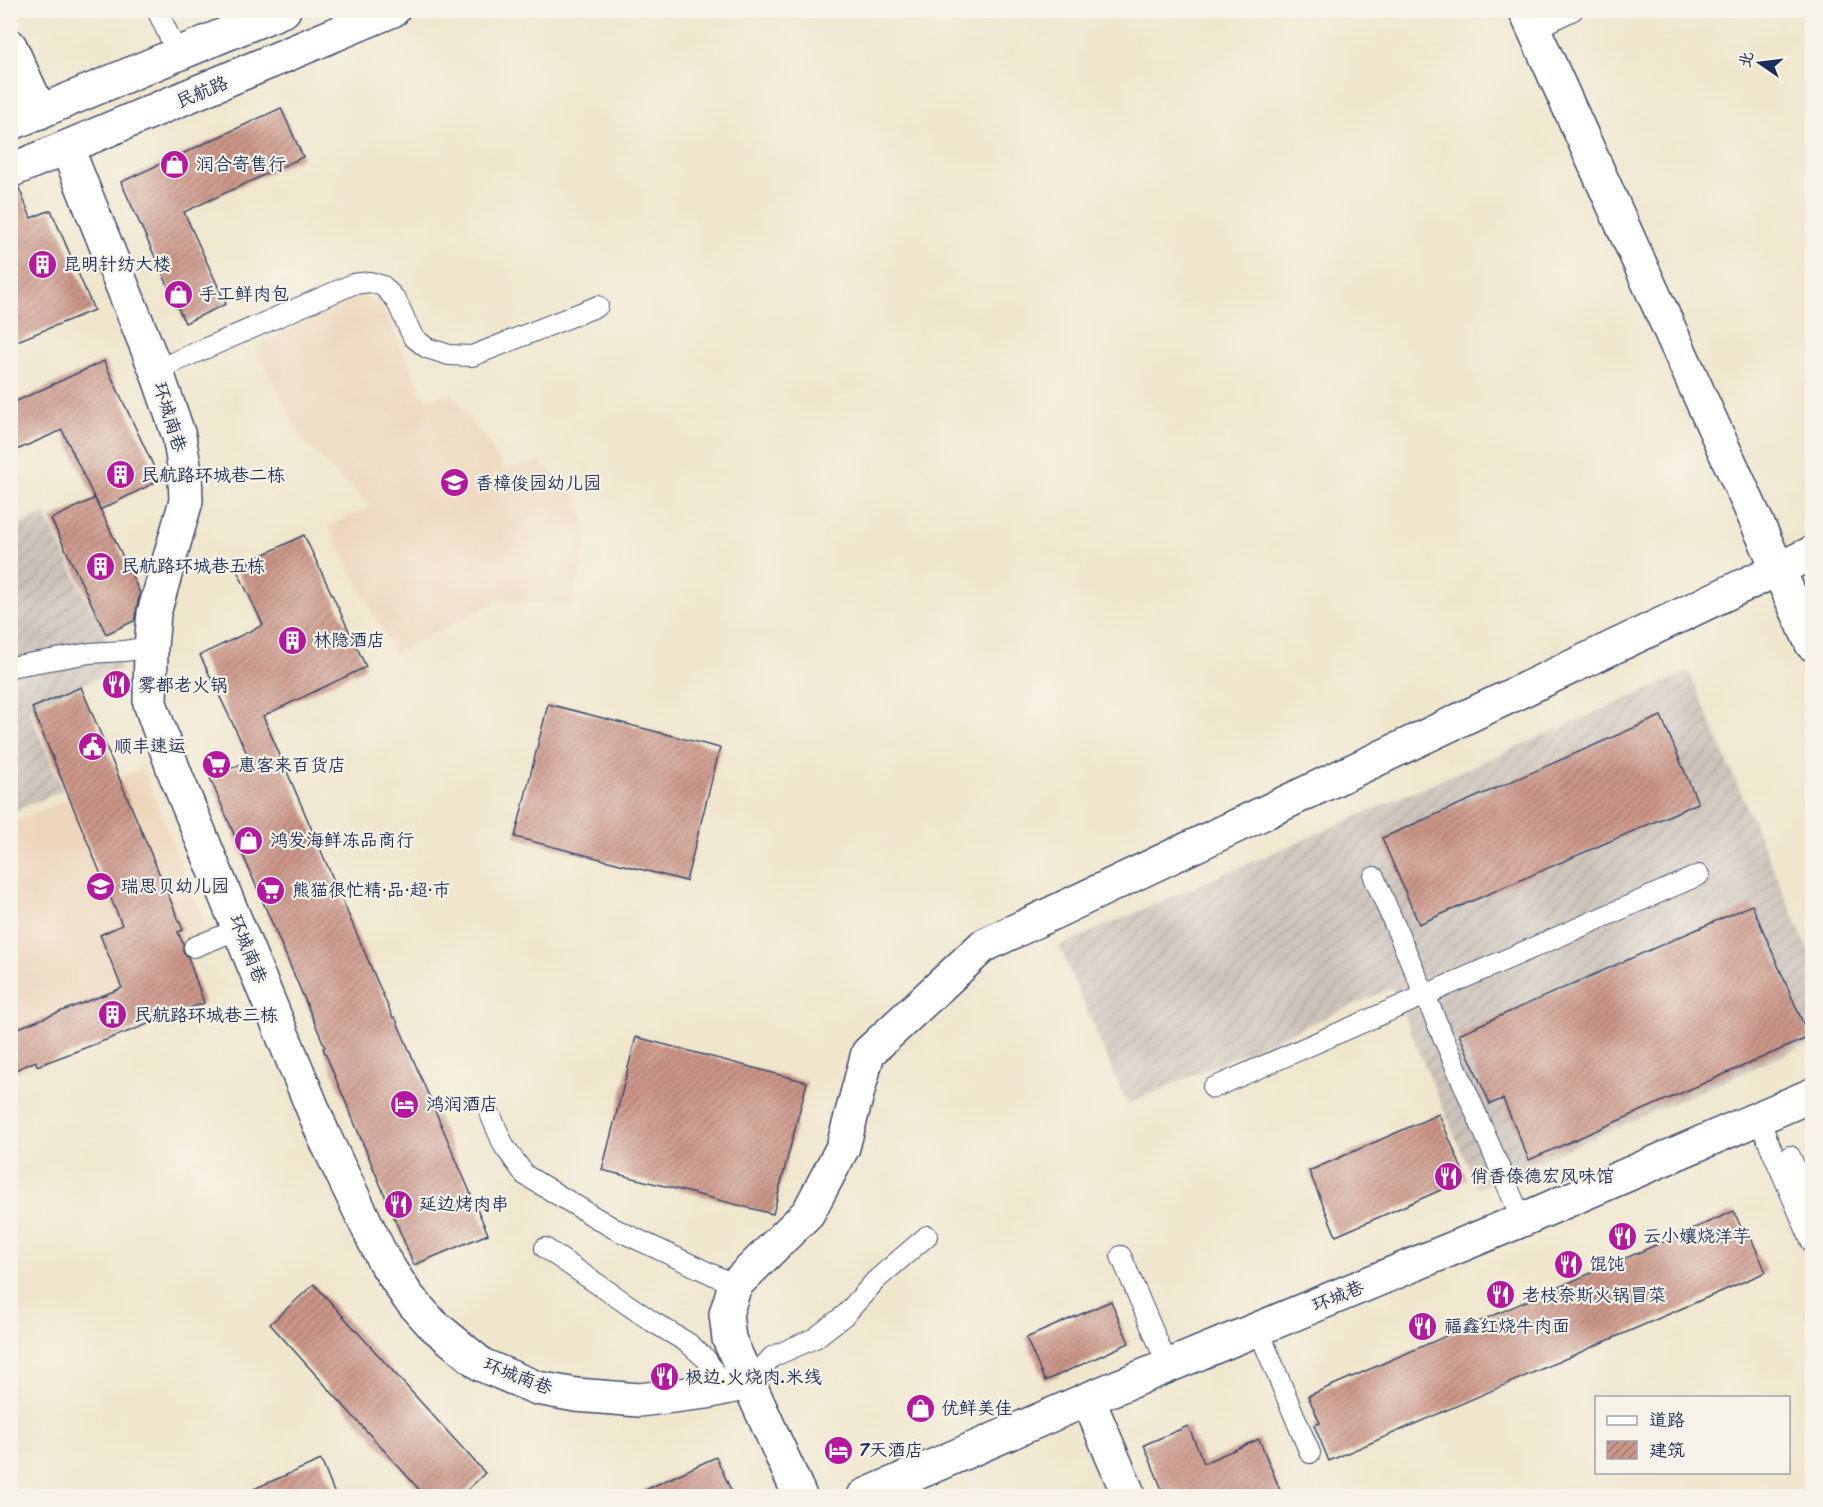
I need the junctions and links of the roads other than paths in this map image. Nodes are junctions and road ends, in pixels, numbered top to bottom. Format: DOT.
graph roads {
  1 [pos="157,10"];
  2 [pos="284,10"];
  3 [pos="393,10"];
  4 [pos="1573,10"];
  5 [pos="1529,20"];
  6 [pos="10,46"];
  7 [pos="178,55"];
  8 [pos="40,112"];
  9 [pos="10,124"];
  10 [pos="67,148"];
  11 [pos="10,171"];
  12 [pos="598,306"];
  13 [pos="156,370"];
  14 [pos="1812,553"];
  15 [pos="1779,568"];
  16 [pos="1812,644"];
  17 [pos="151,647"];
  18 [pos="10,667"];
  19 [pos="1699,875"];
  20 [pos="1374,877"];
  21 [pos="239,929"];
  22 [pos="194,947"];
  23 [pos="1426,994"];
  24 [pos="1213,1088"];
  25 [pos="1812,1095"];
  26 [pos="491,1116"];
  27 [pos="1764,1116"];
  28 [pos="1812,1207"];
  29 [pos="1522,1220"];
  30 [pos="927,1236"];
  31 [pos="1812,1243"];
  32 [pos="545,1248"];
  33 [pos="1120,1256"];
  34 [pos="735,1285"];
  35 [pos="1258,1329"];
  36 [pos="1168,1366"];
  37 [pos="736,1385"];
  38 [pos="1088,1400"];
  39 [pos="1310,1453"];
  40 [pos="800,1497"];
  41 [pos="864,1497"];
  42 [pos="1129,1497"];
  1 -- 7 [label="lane"];
  2 -- 7 [label="street"];
  3 -- 10 [label="street, 民航路"];
  4 -- 5 [label="lane"];
  5 -- 15 [label="street"];
  6 -- 8 [label="street"];
  7 -- 8 [label="street"];
  8 -- 9 [label="street"];
  10 -- 11 [label="street, 民航路"];
  10 -- 13 [label="street, 环城南巷"];
  12 -- 13 [label="lane"];
  13 -- 17 [label="street, 环城南巷"];
  14 -- 15 [label="street"];
  15 -- 16 [label="street"];
  15 -- 34 [label="street"];
  17 -- 18 [label="lane"];
  17 -- 21 [label="street, 环城南巷"];
  19 -- 23 [label="lane"];
  20 -- 23 [label="lane"];
  21 -- 22 [label="lane"];
  21 -- 37 [label="street, 环城南巷"];
  23 -- 24 [label="lane"];
  23 -- 29 [label="lane"];
  25 -- 27 [label="street, 环城巷"];
  26 -- 34 [label="lane"];
  27 -- 28 [label="lane"];
  27 -- 29 [label="street, 环城巷"];
  27 -- 31 [label="lane"];
  29 -- 35 [label="street, 环城巷"];
  30 -- 37 [label="lane"];
  32 -- 37 [label="lane"];
  33 -- 36 [label="lane"];
  34 -- 37 [label="street"];
  35 -- 36 [label="street, 环城巷"];
  35 -- 39 [label="lane"];
  36 -- 38 [label="street, 环城巷"];
  37 -- 40 [label="street"];
  38 -- 41 [label="street, 环城巷"];
  38 -- 42 [label="street"];
}
